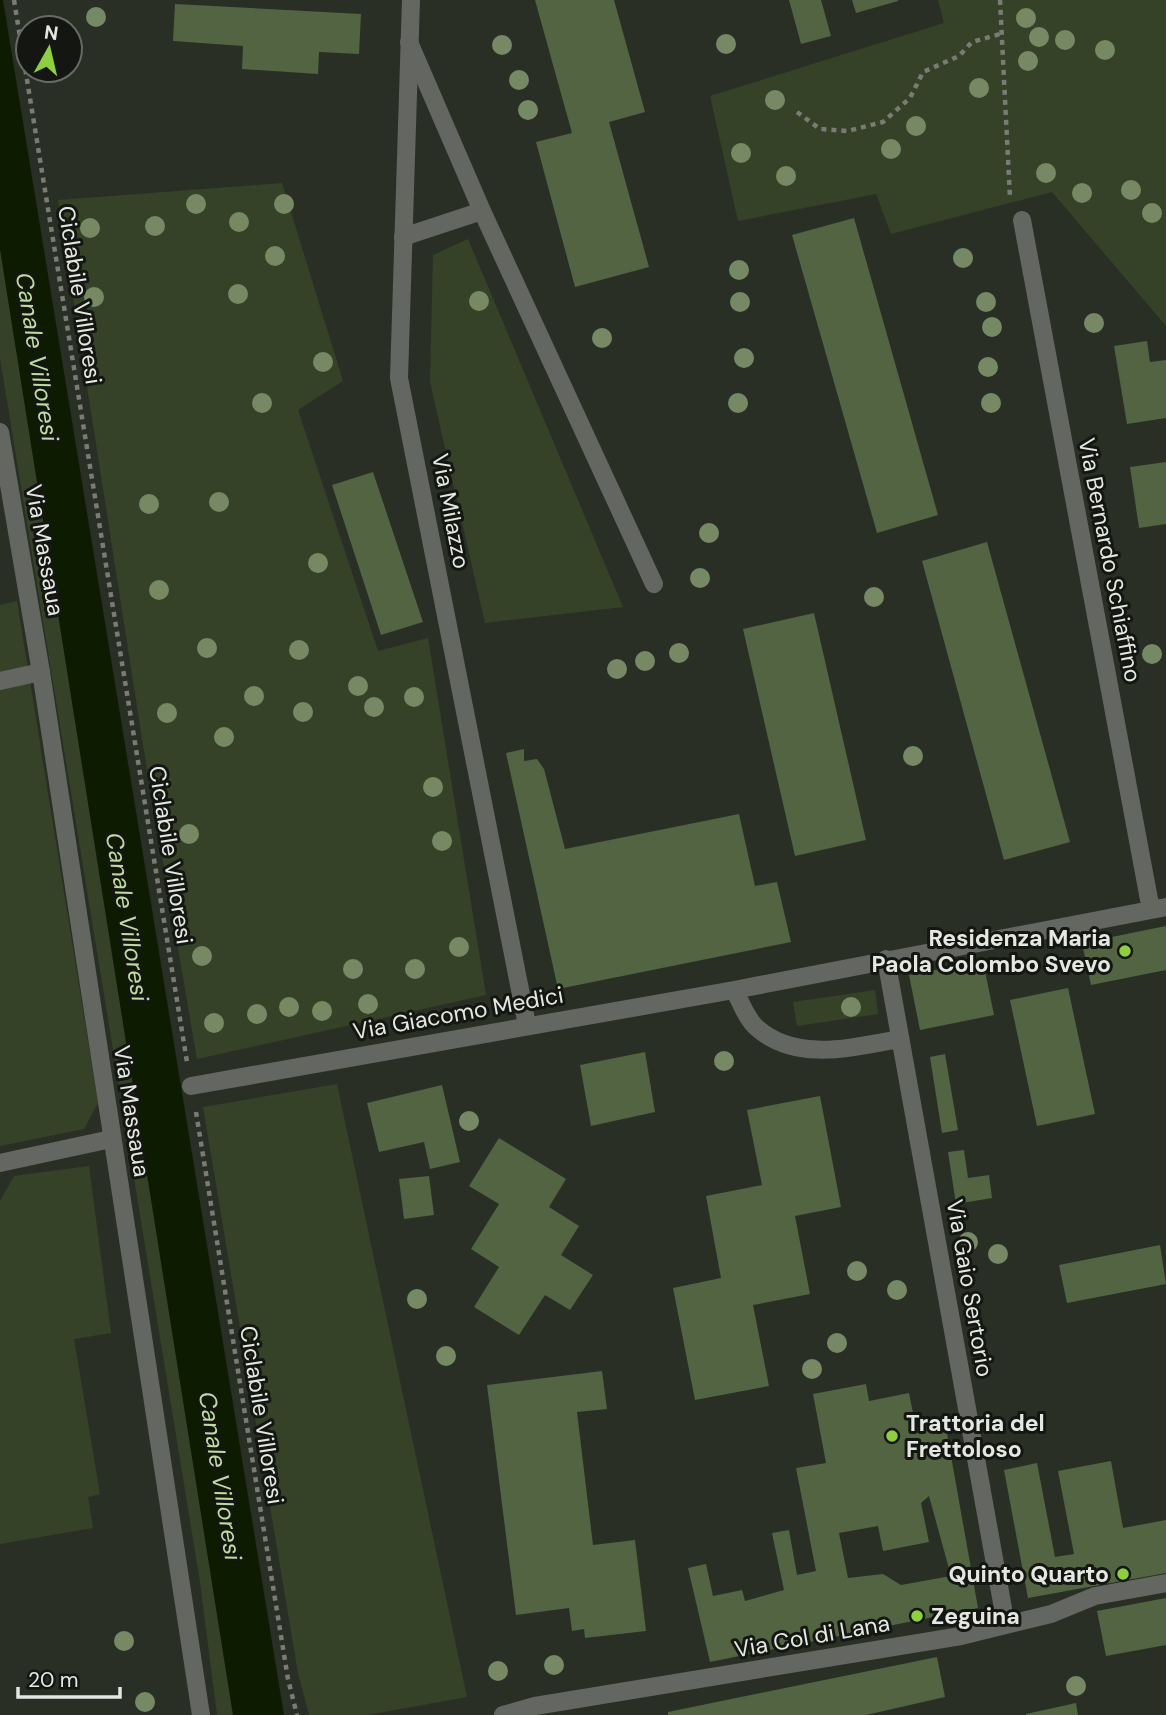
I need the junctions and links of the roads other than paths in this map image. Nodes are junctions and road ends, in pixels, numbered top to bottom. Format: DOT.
graph roads {
  1 [pos="411,0"];
  2 [pos="409,42"];
  3 [pos="482,211"];
  4 [pos="1022,220"];
  5 [pos="403,237"];
  6 [pos="0,432"];
  7 [pos="654,584"];
  8 [pos="41,672"];
  9 [pos="0,681"];
  10 [pos="1158,909"];
  11 [pos="886,960"];
  12 [pos="734,990"];
  13 [pos="527,1024"];
  14 [pos="900,1039"];
  15 [pos="191,1086"];
  16 [pos="111,1139"];
  17 [pos="0,1163"];
  18 [pos="1166,1583"];
  19 [pos="1006,1626"];
  20 [pos="536,1711"];
  21 [pos="201,1715"];
  22 [pos="503,1715"];
  1 -- 2 [label="street, Via Milazzo"];
  2 -- 3 [label="street"];
  2 -- 5 [label="street, Via Milazzo"];
  3 -- 5 [label="street"];
  3 -- 7 [label="street"];
  4 -- 10 [label="street, Via Bernardo Schiaffino"];
  5 -- 13 [label="street, Via Milazzo"];
  6 -- 8 [label="street, Via Massaua"];
  8 -- 9 [label="street"];
  8 -- 16 [label="street, Via Massaua"];
  10 -- 11 [label="street, Via Giacomo Medici"];
  11 -- 12 [label="street, Via Giacomo Medici"];
  11 -- 14 [label="street, Via Gaio Sertorio"];
  12 -- 13 [label="street, Via Giacomo Medici"];
  12 -- 14 [label="street"];
  13 -- 15 [label="street, Via Giacomo Medici"];
  14 -- 19 [label="street, Via Gaio Sertorio"];
  16 -- 17 [label="street"];
  16 -- 21 [label="street, Via Massaua"];
  18 -- 19 [label="street, Via Col di Lana"];
  19 -- 20 [label="street, Via Col di Lana"];
  20 -- 22 [label="street, Via Col di Lana"];
}
